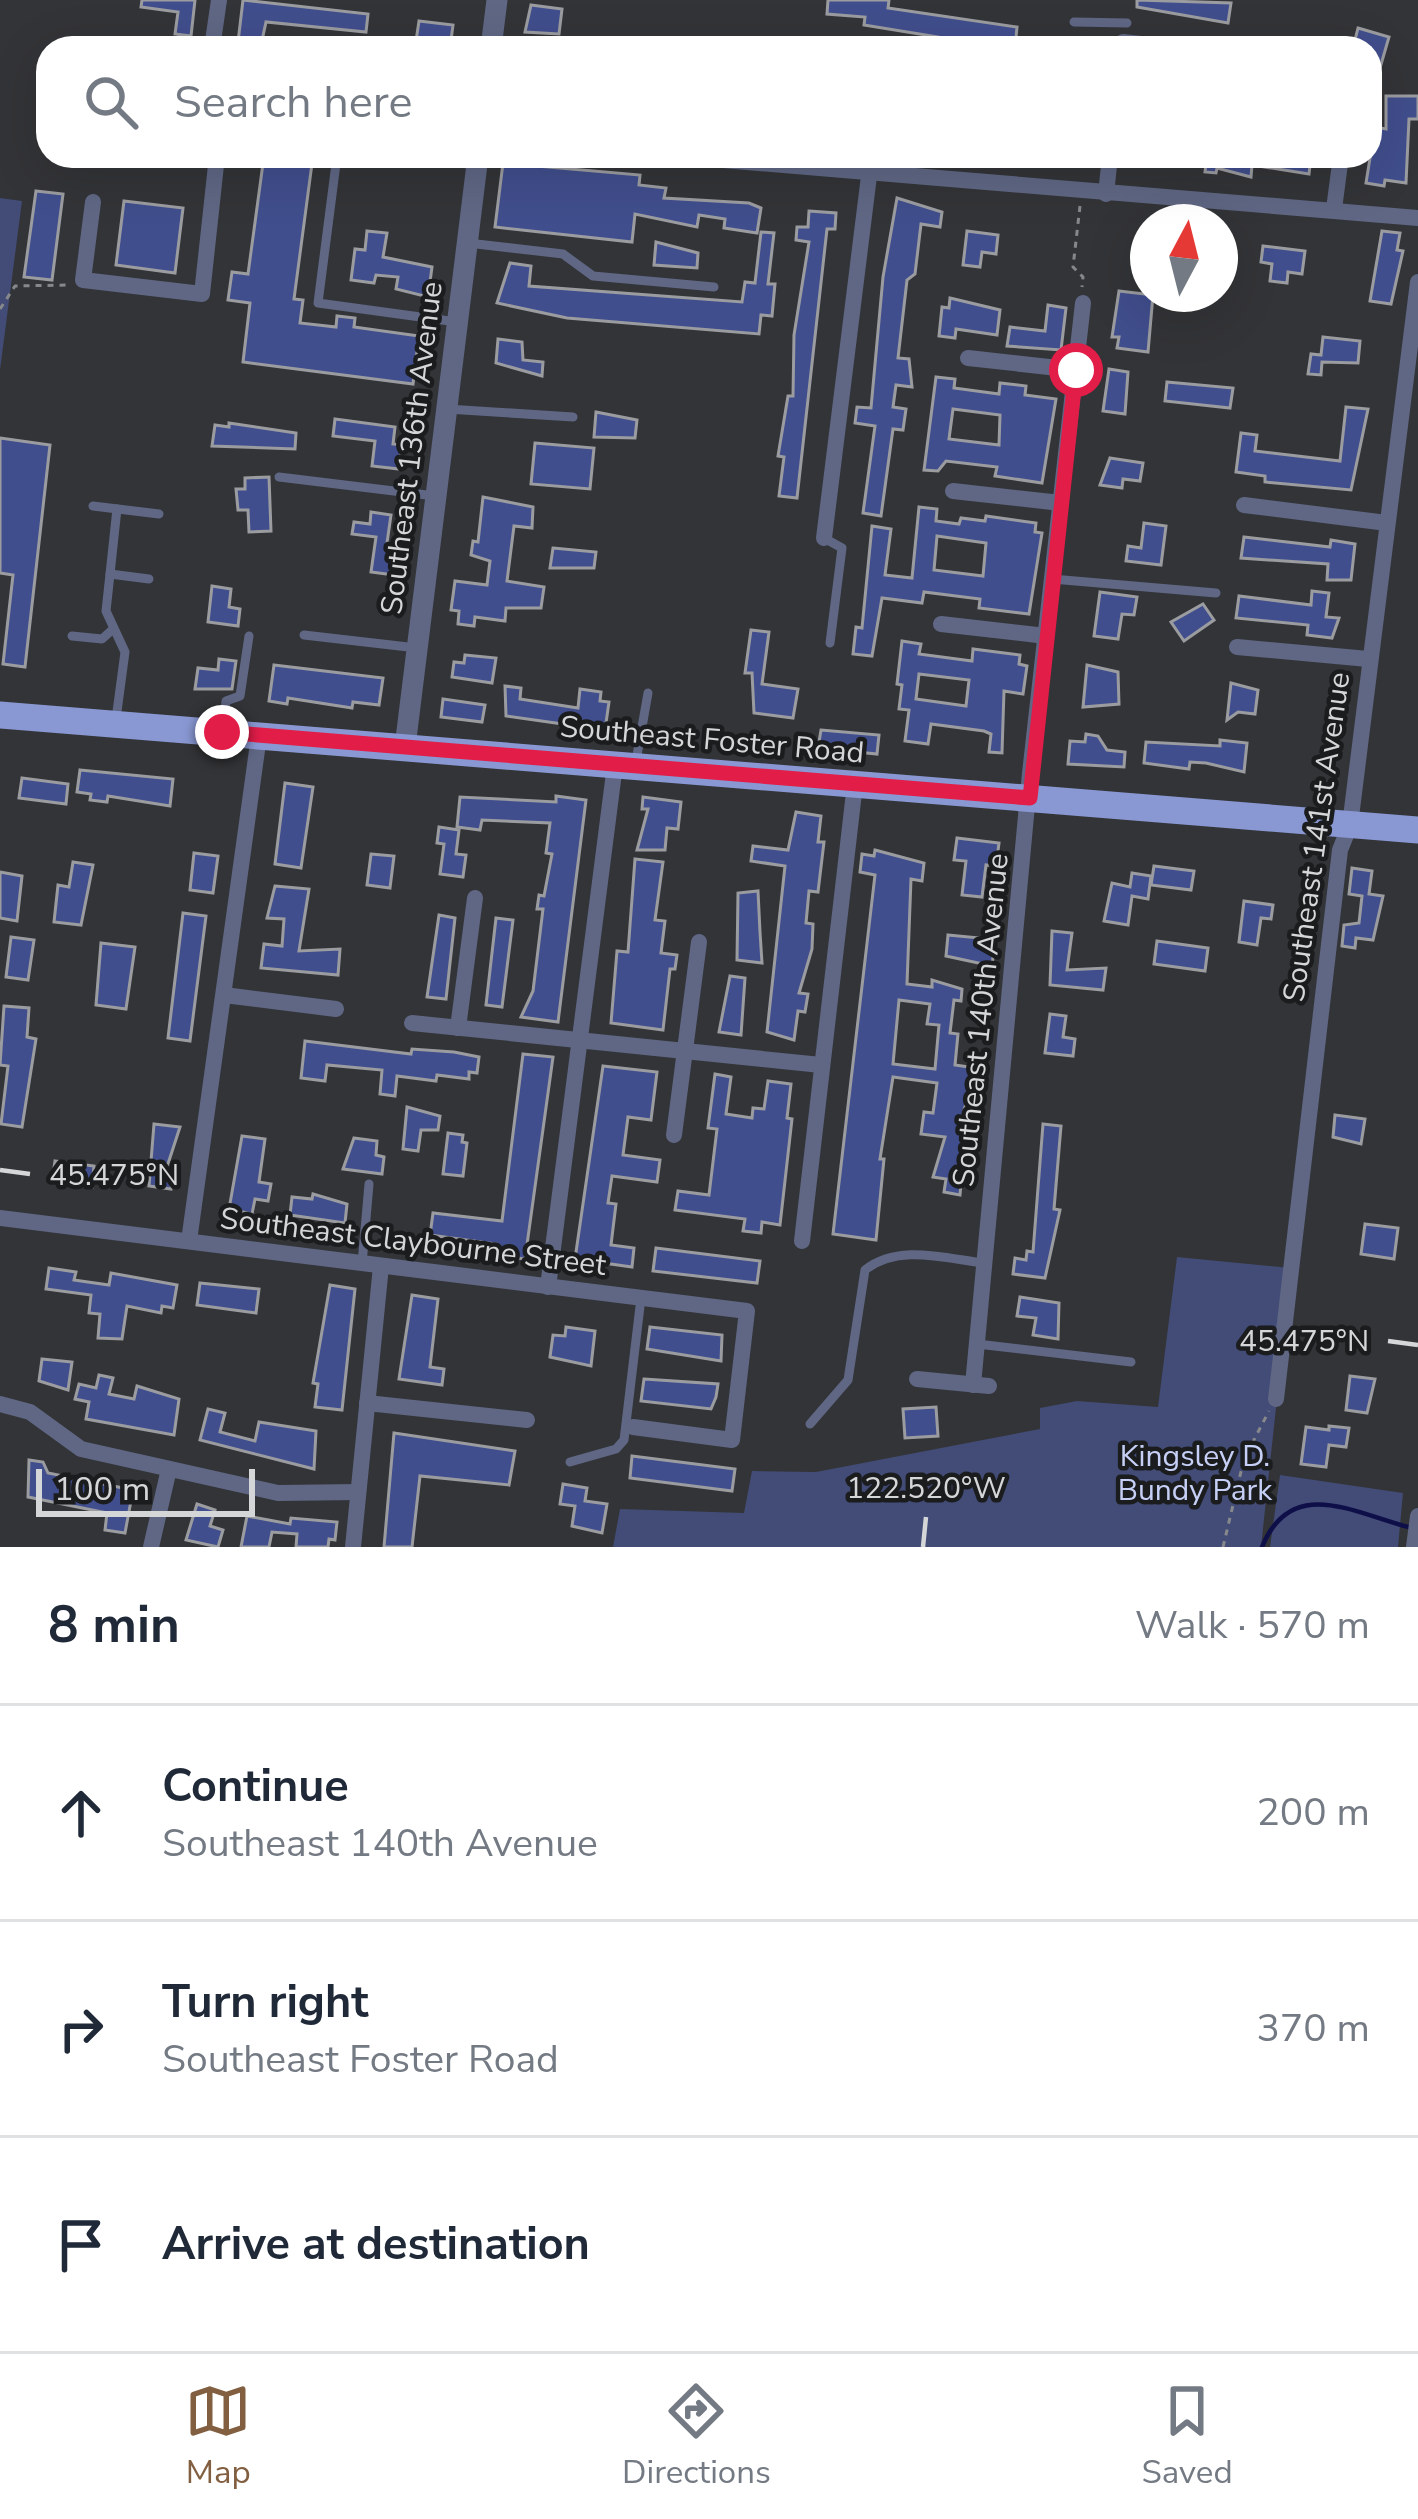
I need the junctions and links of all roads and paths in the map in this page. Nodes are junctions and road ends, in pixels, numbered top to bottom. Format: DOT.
graph roads {
  1 [pos="219,0"];
  2 [pos="496,0"];
  3 [pos="1074,22"];
  4 [pos="1127,23"];
  5 [pos="214,36"];
  6 [pos="492,36"];
  7 [pos="1124,36"];
  8 [pos="216,168"];
  9 [pos="335,168"];
  10 [pos="476,168"];
  11 [pos="791,168"];
  12 [pos="1109,168"];
  13 [pos="1339,168"];
  14 [pos="869,176"];
  15 [pos="1082,192"];
  16 [pos="1106,194"];
  17 [pos="93,202"];
  18 [pos="1334,209"];
  19 [pos="1418,218"];
  20 [pos="468,243"];
  21 [pos="82,280"];
  22 [pos="1418,282"];
  23 [pos="714,287"];
  24 [pos="1083,303"];
  25 [pos="0,309"];
  26 [pos="458,322"];
  27 [pos="968,358"];
  28 [pos="1076,370"];
  29 [pos="447,409"];
  30 [pos="573,417"];
  31 [pos="279,477"];
  32 [pos="953,491"];
  33 [pos="436,496"];
  34 [pos="1061,502"];
  35 [pos="1244,505"];
  36 [pos="93,506"];
  37 [pos="117,509"];
  38 [pos="159,514"];
  39 [pos="1387,524"];
  40 [pos="824,538"];
  41 [pos="110,574"];
  42 [pos="149,579"];
  43 [pos="1052,579"];
  44 [pos="1216,593"];
  45 [pos="941,624"];
  46 [pos="112,631"];
  47 [pos="72,635"];
  48 [pos="249,635"];
  49 [pos="304,635"];
  50 [pos="1046,635"];
  51 [pos="830,643"];
  52 [pos="1237,647"];
  53 [pos="417,648"];
  54 [pos="1369,658"];
  55 [pos="648,693"];
  56 [pos="0,716"];
  57 [pos="116,725"];
  58 [pos="222,732"];
  59 [pos="259,736"];
  60 [pos="405,747"];
  61 [pos="625,766"];
  62 [pos="855,784"];
  63 [pos="1030,798"];
  64 [pos="1351,825"];
  65 [pos="1418,830"];
  66 [pos="475,898"];
  67 [pos="699,942"];
  68 [pos="224,994"];
  69 [pos="336,1009"];
  70 [pos="412,1023"];
  71 [pos="458,1028"];
  72 [pos="579,1043"];
  73 [pos="685,1050"];
  74 [pos="821,1066"];
  75 [pos="674,1135"];
  76 [pos="369,1184"];
  77 [pos="0,1219"];
  78 [pos="189,1241"];
  79 [pos="802,1241"];
  80 [pos="983,1263"];
  81 [pos="371,1265"];
  82 [pos="548,1287"];
  83 [pos="641,1298"];
  84 [pos="976,1344"];
  85 [pos="1131,1362"];
  86 [pos="916,1379"];
  87 [pos="1276,1399"];
  88 [pos="367,1403"];
  89 [pos="0,1404"];
  90 [pos="527,1420"];
  91 [pos="810,1424"];
  92 [pos="633,1427"];
  93 [pos="570,1462"];
  94 [pos="169,1469"];
  95 [pos="358,1492"];
  96 [pos="1418,1516"];
  97 [pos="1414,1544"];
  98 [pos="152,1547"];
  99 [pos="353,1547"];
  100 [pos="1223,1547"];
  1 -- 5 [label="street"];
  2 -- 6 [label="street"];
  3 -- 4 [label="lane"];
  4 -- 7 [label="street"];
  8 -- 21 [label="street"];
  9 -- 26 [label="lane"];
  10 -- 20 [label="street, Southeast 136th Avenue"];
  11 -- 14 [label="street"];
  12 -- 16 [label="street"];
  13 -- 18 [label="street"];
  14 -- 15 [label="street"];
  14 -- 40 [label="street"];
  15 -- 16 [label="street"];
  15 -- 24 [label="path"];
  16 -- 18 [label="street"];
  17 -- 21 [label="street"];
  18 -- 19 [label="street"];
  20 -- 23 [label="lane"];
  20 -- 26 [label="street, Southeast 136th Avenue"];
  21 -- 25 [label="path"];
  22 -- 39 [label="street, Southeast 141st Avenue"];
  24 -- 28 [label="street, Southeast 140th Avenue"];
  26 -- 29 [label="street, Southeast 136th Avenue"];
  27 -- 28 [label="street"];
  28 -- 34 [label="street, Southeast 140th Avenue"];
  29 -- 30 [label="lane"];
  29 -- 33 [label="street, Southeast 136th Avenue"];
  31 -- 33 [label="lane"];
  32 -- 34 [label="street"];
  33 -- 53 [label="street, Southeast 136th Avenue"];
  34 -- 43 [label="street, Southeast 140th Avenue"];
  35 -- 39 [label="street"];
  36 -- 37 [label="lane"];
  37 -- 38 [label="lane"];
  37 -- 41 [label="lane"];
  39 -- 54 [label="street, Southeast 141st Avenue"];
  40 -- 51 [label="lane"];
  41 -- 42 [label="lane"];
  41 -- 46 [label="lane"];
  43 -- 44 [label="lane"];
  43 -- 50 [label="street, Southeast 140th Avenue"];
  45 -- 50 [label="street"];
  46 -- 47 [label="lane"];
  46 -- 57 [label="lane"];
  48 -- 58 [label="lane"];
  49 -- 53 [label="lane"];
  50 -- 63 [label="street, Southeast 140th Avenue"];
  52 -- 54 [label="street"];
  53 -- 60 [label="street, Southeast 136th Avenue"];
  54 -- 64 [label="street, Southeast 141st Avenue"];
  55 -- 61 [label="lane"];
  56 -- 57 [label="main road, Southeast Foster Road"];
  57 -- 58 [label="main road, Southeast Foster Road"];
  58 -- 59 [label="main road, Southeast Foster Road"];
  59 -- 60 [label="main road, Southeast Foster Road"];
  59 -- 68 [label="street"];
  60 -- 61 [label="main road, Southeast Foster Road"];
  61 -- 62 [label="main road, Southeast Foster Road"];
  61 -- 72 [label="street"];
  62 -- 63 [label="main road, Southeast Foster Road"];
  62 -- 74 [label="street"];
  63 -- 64 [label="main road, Southeast Foster Road"];
  63 -- 80 [label="street, Southeast 140th Avenue"];
  64 -- 65 [label="main road, Southeast Foster Road"];
  64 -- 87 [label="street, Southeast 141st Avenue"];
  66 -- 71 [label="street"];
  67 -- 73 [label="street"];
  68 -- 69 [label="street"];
  68 -- 78 [label="street"];
  70 -- 71 [label="street"];
  71 -- 72 [label="street"];
  72 -- 73 [label="street"];
  72 -- 82 [label="street"];
  73 -- 74 [label="street"];
  73 -- 75 [label="street"];
  74 -- 79 [label="street"];
  76 -- 81 [label="lane"];
  77 -- 78 [label="street, Southeast Claybourne Street"];
  78 -- 81 [label="street, Southeast Claybourne Street"];
  80 -- 84 [label="street, Southeast 140th Avenue"];
  80 -- 91 [label="lane"];
  81 -- 82 [label="street, Southeast Claybourne Street"];
  81 -- 88 [label="street"];
  82 -- 83 [label="street, Southeast Claybourne Street"];
  83 -- 92 [label="street, Southeast Claybourne Street"];
  83 -- 93 [label="lane"];
  84 -- 85 [label="lane"];
  84 -- 86 [label="street, Southeast 140th Avenue"];
  87 -- 100 [label="path"];
  88 -- 90 [label="street"];
  88 -- 95 [label="street"];
  89 -- 94 [label="street"];
  94 -- 95 [label="street"];
  94 -- 98 [label="street"];
  95 -- 99 [label="street"];
  96 -- 97 [label="street"];
}
